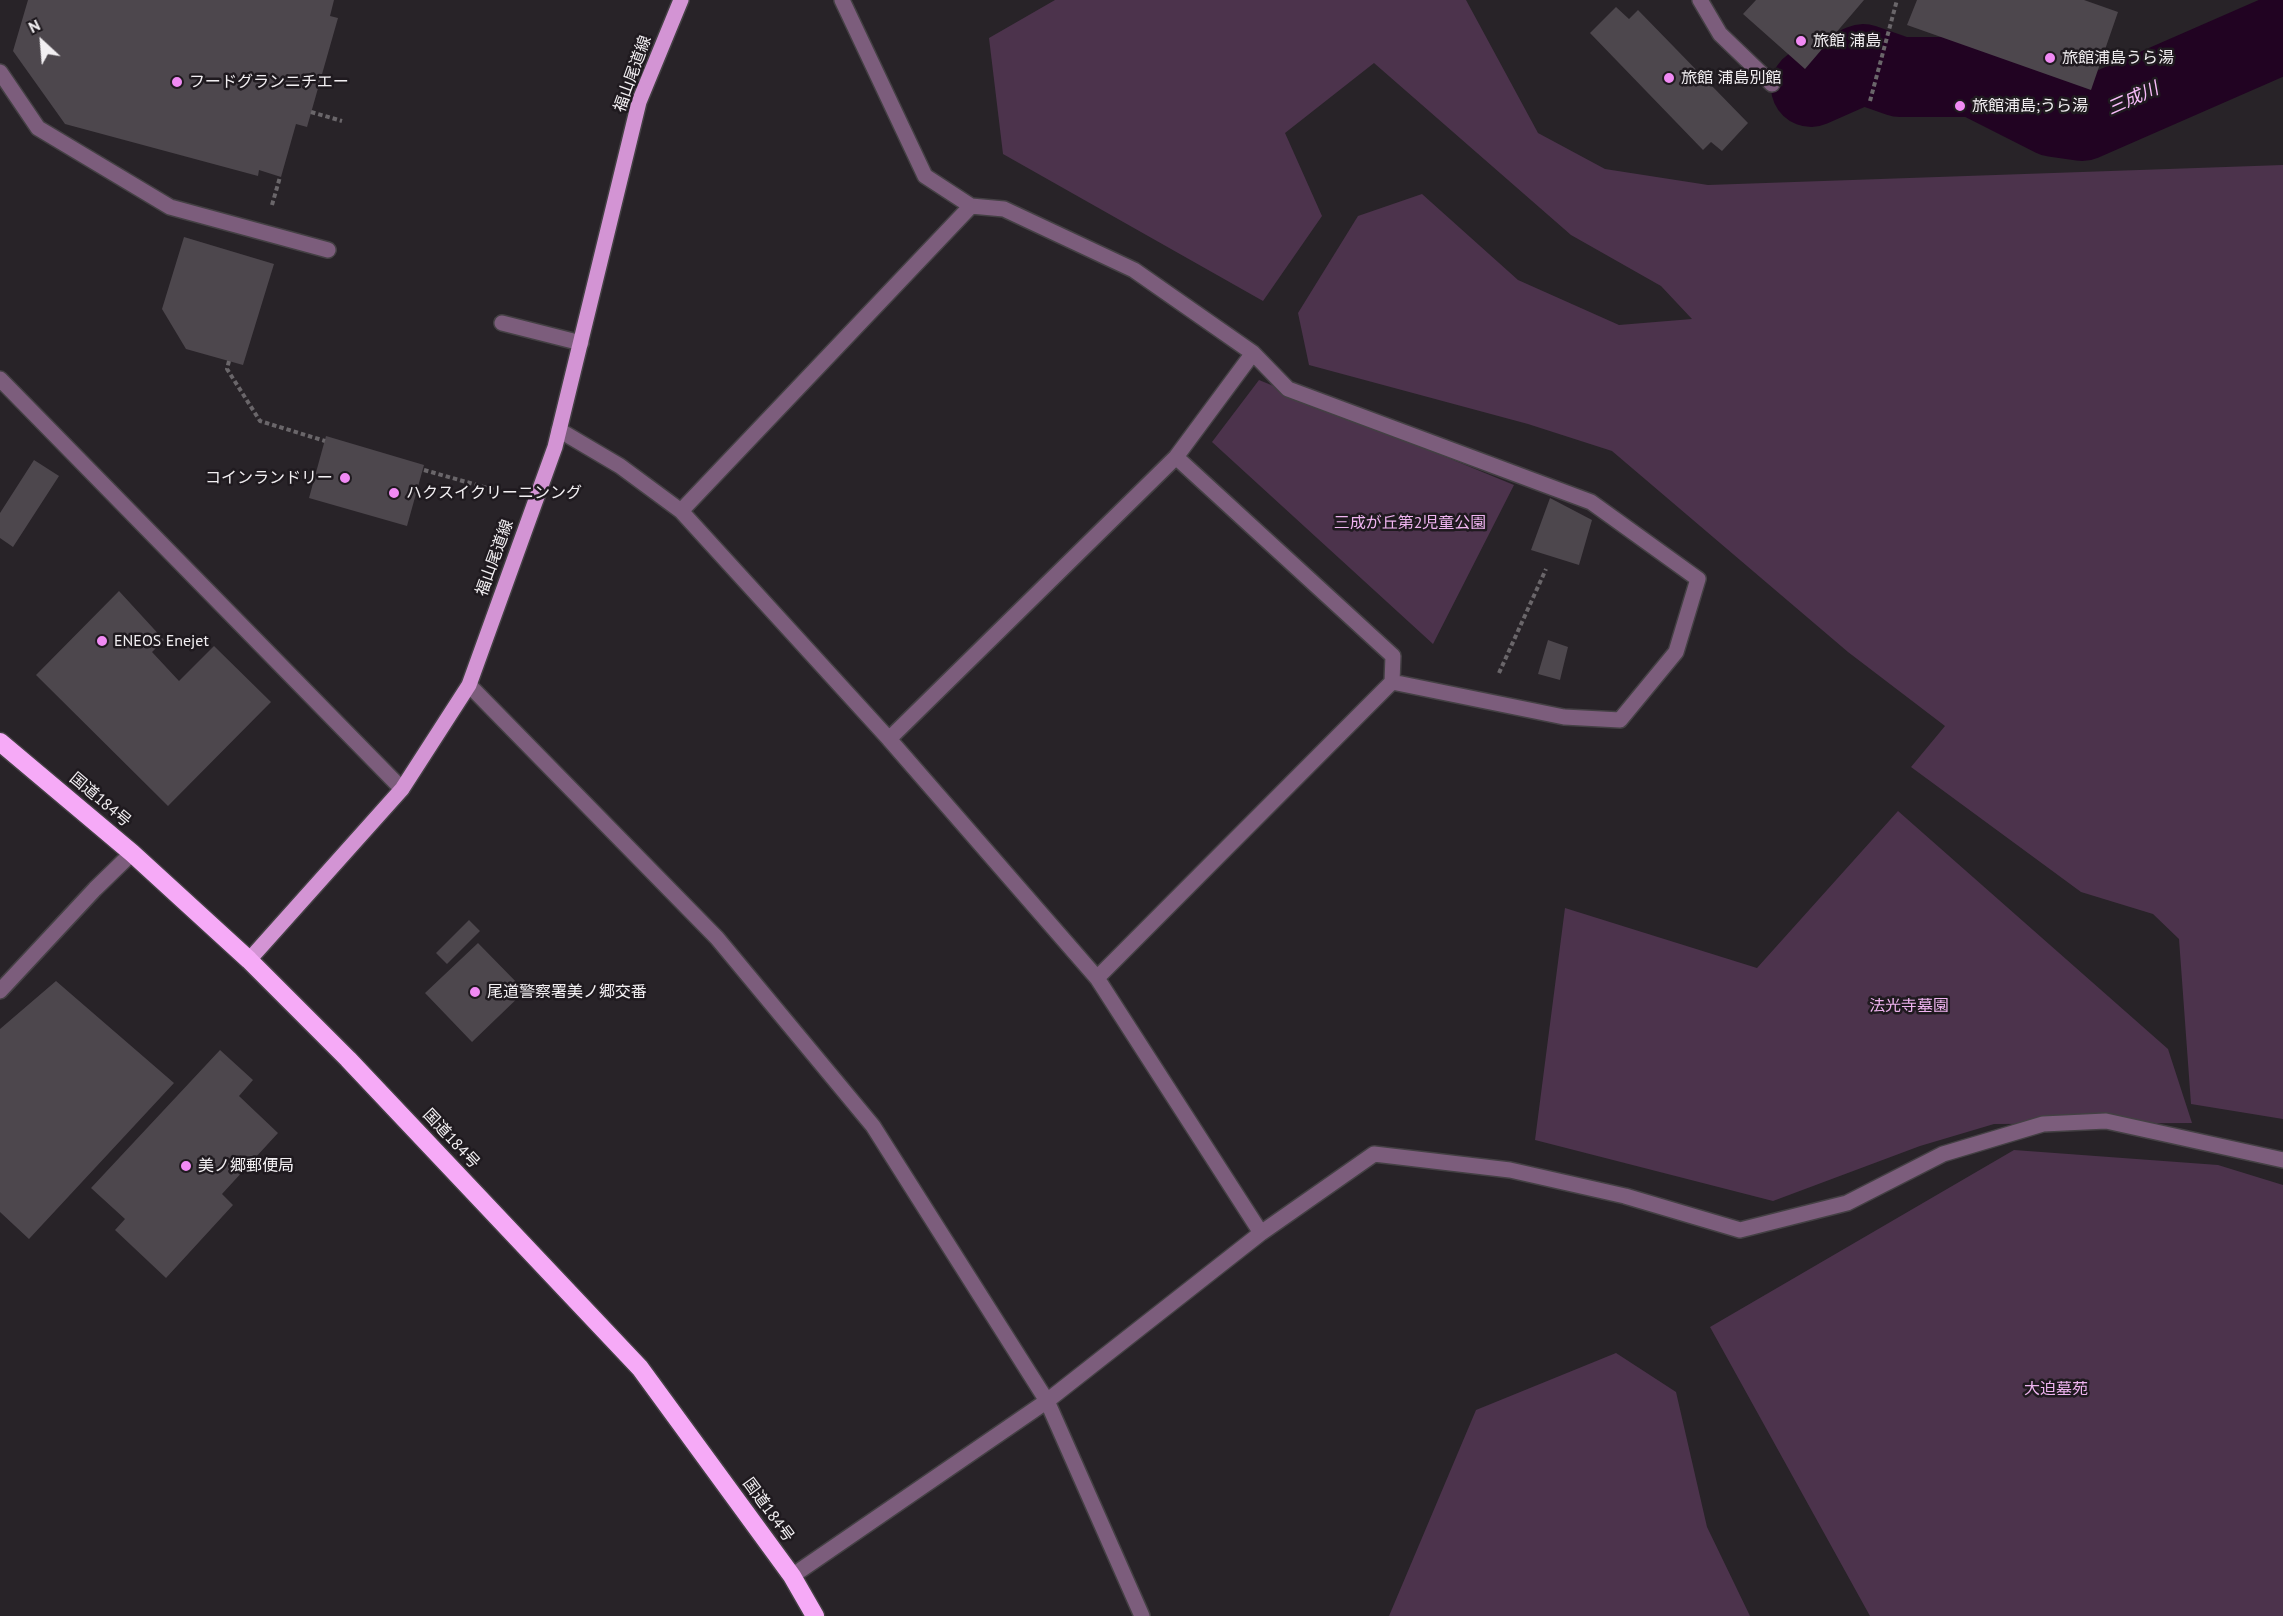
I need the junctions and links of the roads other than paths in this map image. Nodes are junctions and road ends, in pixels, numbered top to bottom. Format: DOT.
graph roads {
  1 [pos="681,0"];
  2 [pos="842,0"];
  3 [pos="1700,0"];
  4 [pos="0,72"];
  5 [pos="1772,84"];
  6 [pos="971,206"];
  7 [pos="328,250"];
  8 [pos="502,323"];
  9 [pos="581,343"];
  10 [pos="1253,353"];
  11 [pos="0,379"];
  12 [pos="560,430"];
  13 [pos="1176,457"];
  14 [pos="681,511"];
  15 [pos="1392,682"];
  16 [pos="469,685"];
  17 [pos="889,739"];
  18 [pos="0,742"];
  19 [pos="402,789"];
  20 [pos="132,853"];
  21 [pos="249,960"];
  22 [pos="1097,978"];
  23 [pos="0,991"];
  24 [pos="2283,1160"];
  25 [pos="1261,1233"];
  26 [pos="1047,1401"];
  27 [pos="792,1576"];
  28 [pos="815,1616"];
  29 [pos="1142,1616"];
  1 -- 9 [label="main road, 福山尾道線"];
  2 -- 6 [label="street"];
  3 -- 5 [label="street"];
  4 -- 7 [label="street"];
  6 -- 10 [label="street"];
  6 -- 14 [label="street"];
  8 -- 9 [label="street"];
  9 -- 12 [label="main road, 福山尾道線"];
  10 -- 13 [label="street"];
  10 -- 15 [label="street"];
  11 -- 19 [label="street"];
  12 -- 14 [label="street"];
  12 -- 16 [label="main road, 福山尾道線"];
  13 -- 15 [label="street"];
  13 -- 17 [label="street"];
  14 -- 17 [label="street"];
  15 -- 22 [label="street"];
  16 -- 19 [label="main road, 福山尾道線"];
  16 -- 26 [label="street"];
  17 -- 22 [label="street"];
  18 -- 20 [label="highway, 国道184号"];
  19 -- 21 [label="main road, 福山尾道線"];
  20 -- 21 [label="highway, 国道184号"];
  20 -- 23 [label="street"];
  21 -- 27 [label="highway, 国道184号"];
  22 -- 25 [label="street"];
  24 -- 25 [label="street"];
  25 -- 26 [label="street"];
  26 -- 27 [label="street"];
  26 -- 29 [label="street"];
  27 -- 28 [label="highway, 国道184号"];
}
